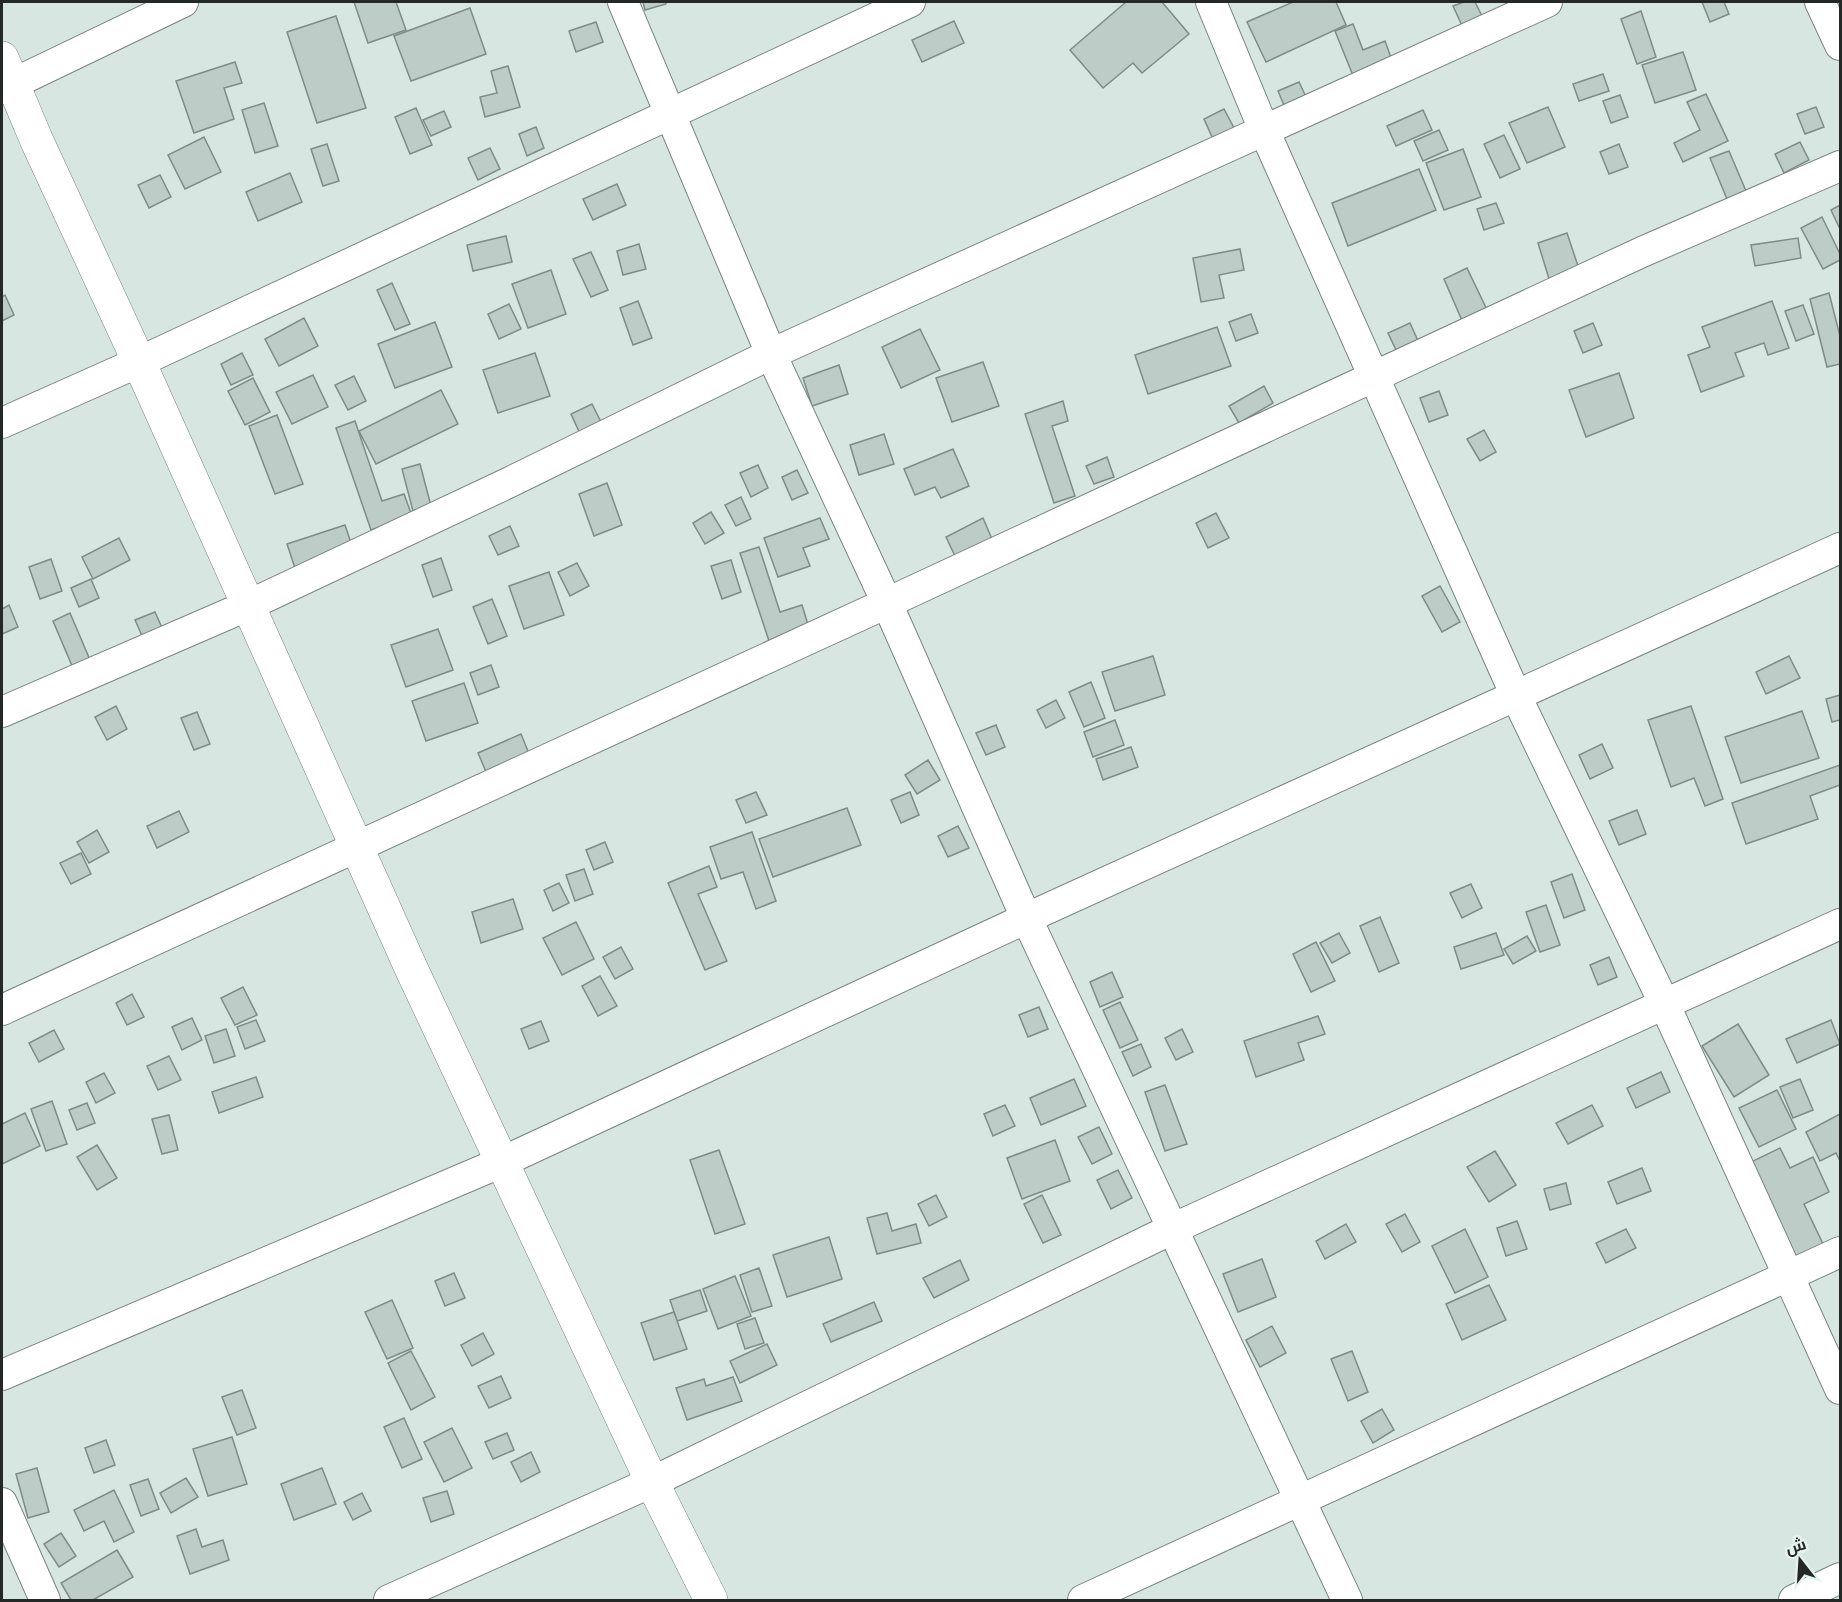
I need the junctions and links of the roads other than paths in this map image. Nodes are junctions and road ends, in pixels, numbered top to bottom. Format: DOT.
graph roads {
  1 [pos="183,2"];
  2 [pos="623,2"];
  3 [pos="910,2"];
  4 [pos="1211,2"];
  5 [pos="1547,2"];
  6 [pos="1821,2"];
  7 [pos="1840,45"];
  8 [pos="5,77"];
  9 [pos="671,113"];
  10 [pos="1264,130"];
  11 [pos="1840,166"];
  12 [pos="771,354"];
  13 [pos="140,362"];
  14 [pos="1374,377"];
  15 [pos="2,423"];
  16 [pos="1840,548"];
  17 [pos="887,603"];
  18 [pos="249,605"];
  19 [pos="1516,696"];
  20 [pos="2,712"];
  21 [pos="359,846"];
  22 [pos="1027,918"];
  23 [pos="1840,924"];
  24 [pos="1664,1003"];
  25 [pos="2,1010"];
  26 [pos="502,1162"];
  27 [pos="1172,1229"];
  28 [pos="1840,1252"];
  29 [pos="1788,1276"];
  30 [pos="2,1375"];
  31 [pos="1840,1389"];
  32 [pos="652,1482"];
  33 [pos="1299,1500"];
  34 [pos="2,1503"];
  35 [pos="1840,1578"];
  36 [pos="45,1600"];
  37 [pos="388,1600"];
  38 [pos="711,1600"];
  39 [pos="1083,1600"];
  40 [pos="1347,1600"];
  41 [pos="1794,1600"];
  1 -- 8 [label="street"];
  2 -- 9 [label="street"];
  3 -- 9 [label="street"];
  4 -- 10 [label="street"];
  5 -- 10 [label="street"];
  6 -- 7 [label="street"];
  8 -- 13 [label="street"];
  9 -- 12 [label="street"];
  9 -- 13 [label="street"];
  10 -- 12 [label="street"];
  10 -- 14 [label="street"];
  11 -- 14 [label="street"];
  12 -- 17 [label="street"];
  12 -- 18 [label="street"];
  13 -- 15 [label="street"];
  13 -- 18 [label="street"];
  14 -- 17 [label="street"];
  14 -- 19 [label="street"];
  16 -- 19 [label="street"];
  17 -- 21 [label="street"];
  17 -- 22 [label="street"];
  18 -- 20 [label="street"];
  18 -- 21 [label="street"];
  19 -- 22 [label="street"];
  19 -- 24 [label="street"];
  21 -- 25 [label="street"];
  21 -- 26 [label="street"];
  22 -- 26 [label="street"];
  22 -- 27 [label="street"];
  23 -- 24 [label="street"];
  24 -- 27 [label="street"];
  24 -- 29 [label="street"];
  26 -- 30 [label="street"];
  26 -- 32 [label="street"];
  27 -- 32 [label="street"];
  27 -- 33 [label="street"];
  28 -- 29 [label="street"];
  29 -- 31 [label="street"];
  29 -- 33 [label="street"];
  32 -- 37 [label="street"];
  32 -- 38 [label="street"];
  33 -- 39 [label="street"];
  33 -- 40 [label="street"];
  34 -- 36 [label="street"];
  35 -- 41 [label="street"];
}
